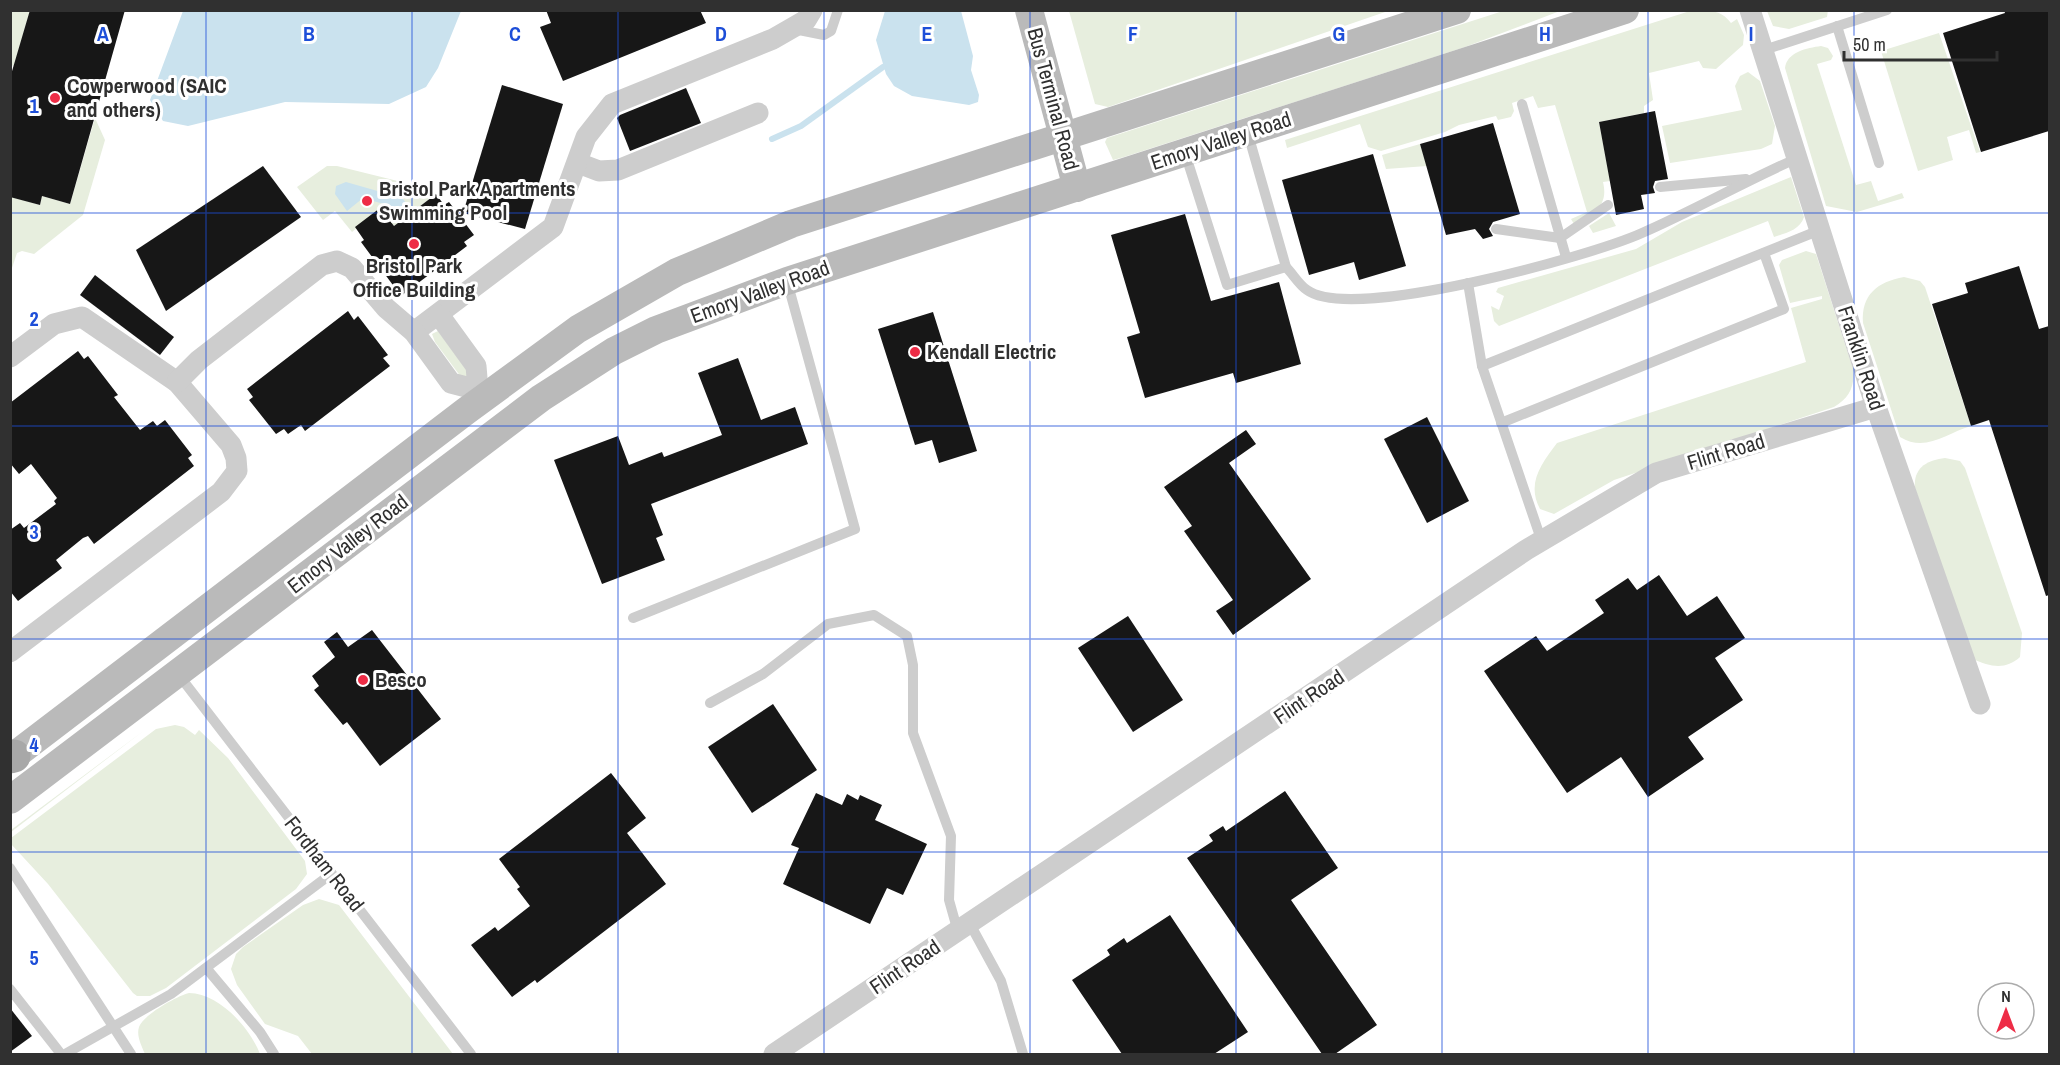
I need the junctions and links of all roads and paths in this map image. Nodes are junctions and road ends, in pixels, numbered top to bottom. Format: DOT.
graph roads {
  1 [pos="812,10"];
  2 [pos="838,10"];
  3 [pos="1029,10"];
  4 [pos="1457,10"];
  5 [pos="1625,10"];
  6 [pos="1750,10"];
  7 [pos="1887,10"];
  8 [pos="1837,26"];
  9 [pos="792,28"];
  10 [pos="1764,50"];
  11 [pos="1522,104"];
  12 [pos="758,113"];
  13 [pos="1247,133"];
  14 [pos="1062,138"];
  15 [pos="1185,153"];
  16 [pos="1798,158"];
  17 [pos="578,163"];
  18 [pos="1879,163"];
  19 [pos="1754,178"];
  20 [pos="1077,188"];
  21 [pos="1660,188"];
  22 [pos="1608,205"];
  23 [pos="1496,229"];
  24 [pos="1820,230"];
  25 [pos="1560,238"];
  26 [pos="1764,253"];
  27 [pos="1566,257"];
  28 [pos="1286,267"];
  29 [pos="787,281"];
  30 [pos="1468,283"];
  31 [pos="440,315"];
  32 [pos="414,332"];
  33 [pos="10,357"];
  34 [pos="1482,366"];
  35 [pos="177,382"];
  36 [pos="490,407"];
  37 [pos="1876,407"];
  38 [pos="1500,423"];
  39 [pos="1542,542"];
  40 [pos="633,618"];
  41 [pos="10,652"];
  42 [pos="177,673"];
  43 [pos="710,703"];
  44 [pos="1980,704"];
  45 [pos="12,757"];
  46 [pos="10,800"];
  47 [pos="10,868"];
  48 [pos="331,874"];
  49 [pos="964,928"];
  50 [pos="207,969"];
  51 [pos="10,989"];
  52 [pos="115,1026"];
  53 [pos="63,1054"];
  54 [pos="131,1054"];
  55 [pos="274,1054"];
  56 [pos="471,1054"];
  57 [pos="774,1054"];
  58 [pos="1023,1054"];
  1 -- 9 [label="street"];
  2 -- 9 [label="lane"];
  3 -- 14 [label="main road, Bus Terminal Road"];
  4 -- 14 [label="main road, Emory Valley Road"];
  5 -- 13 [label="main road, Emory Valley Road"];
  6 -- 10 [label="street, Franklin Road"];
  7 -- 8 [label="lane"];
  8 -- 10 [label="lane"];
  8 -- 18 [label="lane"];
  9 -- 17 [label="street"];
  10 -- 16 [label="street, Franklin Road"];
  11 -- 25 [label="lane"];
  12 -- 17 [label="street"];
  13 -- 15 [label="main road, Emory Valley Road"];
  13 -- 28 [label="lane"];
  14 -- 20 [label="main road, Bus Terminal Road"];
  14 -- 36 [label="main road, Emory Valley Road"];
  15 -- 20 [label="main road, Emory Valley Road"];
  15 -- 28 [label="lane"];
  16 -- 19 [label="lane"];
  16 -- 24 [label="street, Franklin Road"];
  17 -- 31 [label="street"];
  19 -- 21 [label="lane"];
  19 -- 27 [label="lane"];
  20 -- 29 [label="main road, Emory Valley Road"];
  22 -- 25 [label="lane"];
  23 -- 25 [label="lane"];
  24 -- 26 [label="lane"];
  24 -- 37 [label="street, Franklin Road"];
  25 -- 27 [label="lane"];
  26 -- 34 [label="lane"];
  26 -- 38 [label="lane"];
  27 -- 30 [label="lane"];
  28 -- 30 [label="lane"];
  29 -- 36 [label="main road, Emory Valley Road"];
  29 -- 40 [label="lane"];
  30 -- 34 [label="lane"];
  31 -- 32 [label="street"];
  31 -- 36 [label="street"];
  32 -- 35 [label="street"];
  32 -- 36 [label="street"];
  33 -- 35 [label="street"];
  34 -- 38 [label="lane"];
  35 -- 41 [label="street"];
  36 -- 42 [label="main road, Emory Valley Road"];
  36 -- 45 [label="main road, Emory Valley Road"];
  37 -- 39 [label="street, Flint Road"];
  37 -- 44 [label="street, Franklin Road"];
  38 -- 39 [label="lane"];
  39 -- 49 [label="street, Flint Road"];
  42 -- 46 [label="main road, Emory Valley Road"];
  42 -- 48 [label="lane, Fordham Road"];
  43 -- 49 [label="lane"];
  47 -- 52 [label="lane"];
  48 -- 50 [label="lane"];
  48 -- 56 [label="lane, Fordham Road"];
  49 -- 57 [label="street, Flint Road"];
  49 -- 58 [label="lane"];
  50 -- 52 [label="lane"];
  50 -- 55 [label="lane"];
  51 -- 53 [label="lane"];
  52 -- 53 [label="lane"];
  52 -- 54 [label="lane"];
}
